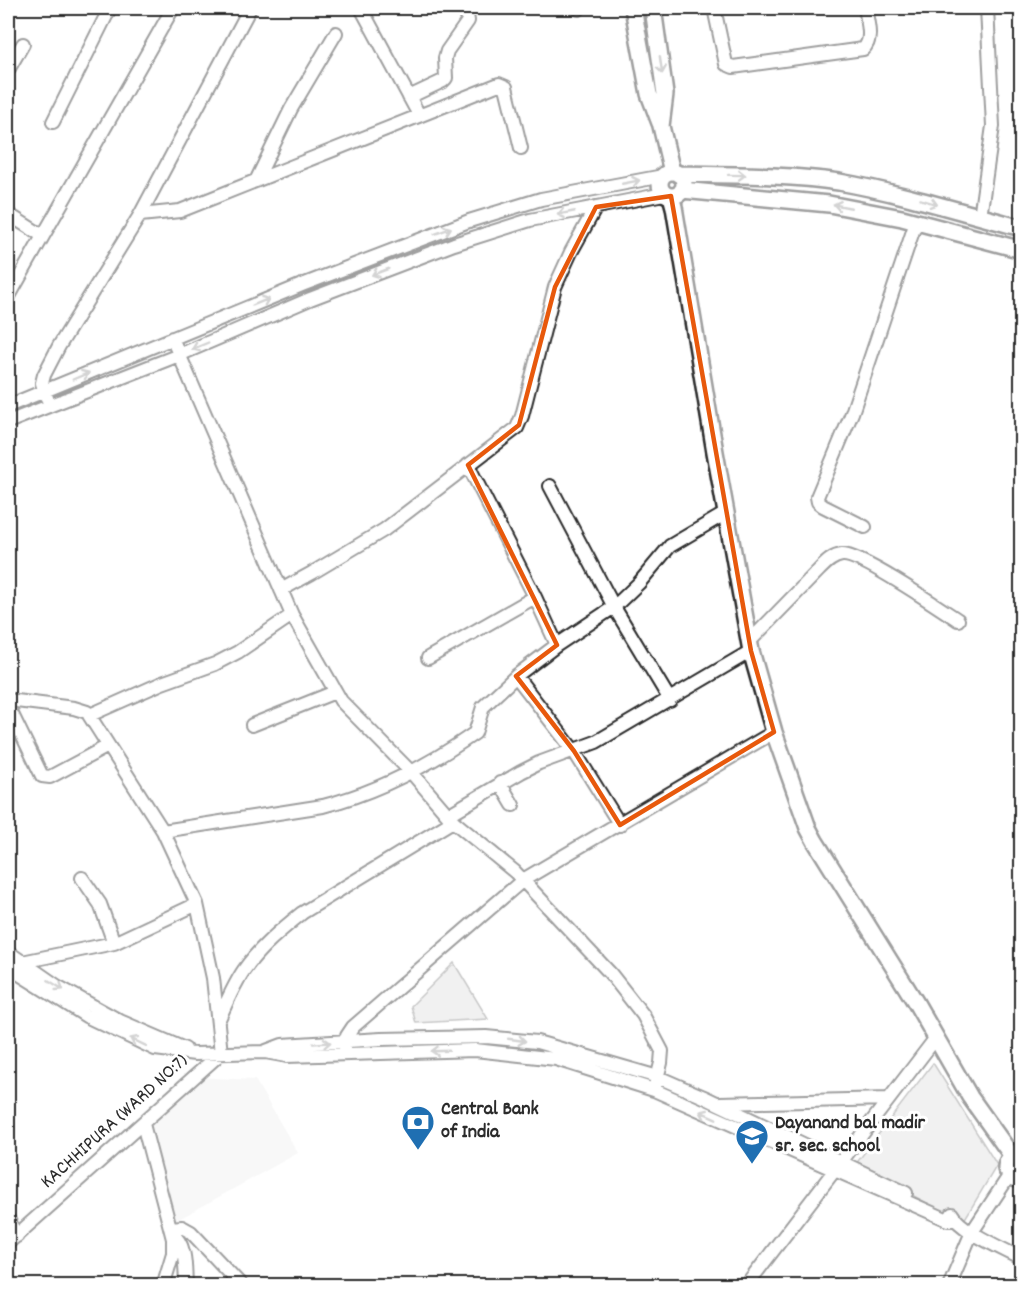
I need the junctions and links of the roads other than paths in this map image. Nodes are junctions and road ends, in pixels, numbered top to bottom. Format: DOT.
graph roads {
  1 [pos="110,8"];
  2 [pos="173,8"];
  3 [pos="250,8"];
  4 [pos="361,8"];
  5 [pos="466,8"];
  6 [pos="633,8"];
  7 [pos="653,8"];
  8 [pos="714,8"];
  9 [pos="865,8"];
  10 [pos="987,8"];
  11 [pos="336,33"];
  12 [pos="23,44"];
  13 [pos="8,70"];
  14 [pos="409,97"];
  15 [pos="418,115"];
  16 [pos="53,122"];
  17 [pos="661,126"];
  18 [pos="521,148"];
  19 [pos="671,174"];
  20 [pos="256,181"];
  21 [pos="672,193"];
  22 [pos="596,207"];
  23 [pos="8,214"];
  24 [pos="140,215"];
  25 [pos="980,217"];
  26 [pos="916,222"];
  27 [pos="1022,228"];
  28 [pos="43,236"];
  29 [pos="1022,250"];
  30 [pos="8,297"];
  31 [pos="172,338"];
  32 [pos="179,355"];
  33 [pos="44,391"];
  34 [pos="50,405"];
  35 [pos="8,406"];
  36 [pos="8,422"];
  37 [pos="468,465"];
  38 [pos="550,486"];
  39 [pos="726,513"];
  40 [pos="865,527"];
  41 [pos="281,590"];
  42 [pos="535,597"];
  43 [pos="614,607"];
  44 [pos="292,615"];
  45 [pos="958,620"];
  46 [pos="557,645"];
  47 [pos="750,646"];
  48 [pos="428,658"];
  49 [pos="516,676"];
  50 [pos="335,692"];
  51 [pos="8,700"];
  52 [pos="670,700"];
  53 [pos="8,706"];
  54 [pos="90,715"];
  55 [pos="252,724"];
  56 [pos="774,732"];
  57 [pos="108,746"];
  58 [pos="574,751"];
  59 [pos="412,773"];
  60 [pos="500,783"];
  61 [pos="513,805"];
  62 [pos="451,818"];
  63 [pos="620,825"];
  64 [pos="163,831"];
  65 [pos="82,878"];
  66 [pos="523,880"];
  67 [pos="197,904"];
  68 [pos="114,943"];
  69 [pos="8,952"];
  70 [pos="14,966"];
  71 [pos="218,1021"];
  72 [pos="935,1039"];
  73 [pos="345,1048"];
  74 [pos="221,1053"];
  75 [pos="658,1077"];
  76 [pos="654,1090"];
  77 [pos="889,1099"];
  78 [pos="717,1103"];
  79 [pos="142,1124"];
  80 [pos="771,1128"];
  81 [pos="766,1141"];
  82 [pos="1017,1154"];
  83 [pos="838,1166"];
  84 [pos="1016,1178"];
  85 [pos="8,1219"];
  86 [pos="170,1230"];
  87 [pos="972,1232"];
  88 [pos="12,1239"];
  89 [pos="1022,1259"];
  90 [pos="234,1283"];
  91 [pos="162,1286"];
  92 [pos="186,1286"];
  93 [pos="746,1286"];
  94 [pos="949,1286"];
  1 -- 16 [label="street"];
  2 -- 28 [label="street"];
  3 -- 24 [label="street"];
  4 -- 14 [label="street"];
  5 -- 14 [label="street"];
  6 -- 17 [label="main road"];
  7 -- 17 [label="main road, one-way"];
  8 -- 9 [label="street"];
  10 -- 25 [label="street"];
  11 -- 20 [label="street"];
  12 -- 13 [label="street"];
  14 -- 15 [label="street"];
  15 -- 18 [label="street"];
  15 -- 20 [label="street"];
  17 -- 19 [label="main road"];
  19 -- 21 [label="main road"];
  19 -- 21 [label="main road"];
  19 -- 25 [label="main road, one-way"];
  31 -- 19 [label="street, one-way"];
  20 -- 24 [label="street"];
  21 -- 22 [label="street"];
  26 -- 21 [label="main road, one-way"];
  21 -- 39 [label="main road"];
  22 -- 32 [label="street, one-way"];
  22 -- 37 [label="street"];
  23 -- 28 [label="street"];
  24 -- 33 [label="street"];
  25 -- 27 [label="main road"];
  26 -- 29 [label="main road"];
  26 -- 40 [label="street"];
  28 -- 30 [label="street"];
  31 -- 32 [label="street"];
  33 -- 31 [label="street, one-way"];
  32 -- 34 [label="street"];
  32 -- 41 [label="street"];
  33 -- 34 [label="street"];
  33 -- 35 [label="street"];
  34 -- 36 [label="street"];
  37 -- 41 [label="street"];
  37 -- 42 [label="street"];
  38 -- 43 [label="street"];
  39 -- 43 [label="street"];
  39 -- 47 [label="main road"];
  41 -- 44 [label="street"];
  42 -- 46 [label="street"];
  42 -- 48 [label="street"];
  43 -- 46 [label="street"];
  43 -- 52 [label="street"];
  44 -- 50 [label="street"];
  44 -- 54 [label="street"];
  45 -- 47 [label="street"];
  46 -- 49 [label="street"];
  47 -- 52 [label="street"];
  47 -- 56 [label="main road"];
  49 -- 58 [label="street"];
  49 -- 59 [label="street"];
  50 -- 55 [label="street"];
  50 -- 59 [label="street"];
  51 -- 54 [label="street"];
  52 -- 58 [label="street"];
  53 -- 57 [label="street"];
  54 -- 57 [label="street"];
  56 -- 63 [label="street"];
  56 -- 72 [label="main road"];
  57 -- 64 [label="street"];
  58 -- 60 [label="street"];
  58 -- 63 [label="street"];
  59 -- 62 [label="street"];
  59 -- 64 [label="street"];
  60 -- 61 [label="street"];
  60 -- 62 [label="street"];
  62 -- 66 [label="street"];
  62 -- 71 [label="street"];
  63 -- 66 [label="street"];
  64 -- 67 [label="street"];
  65 -- 68 [label="street"];
  66 -- 73 [label="street"];
  66 -- 75 [label="street"];
  67 -- 68 [label="street"];
  67 -- 71 [label="street"];
  68 -- 70 [label="street"];
  69 -- 70 [label="street"];
  70 -- 74 [label="street"];
  71 -- 74 [label="street"];
  72 -- 77 [label="street"];
  72 -- 82 [label="main road"];
  73 -- 74 [label="street"];
  73 -- 75 [label="street, one-way"];
  76 -- 73 [label="street, one-way"];
  74 -- 79 [label="street, KACHHIPURA (WARD NO:7)"];
  75 -- 76 [label="street"];
  75 -- 78 [label="street"];
  81 -- 76 [label="street, one-way"];
  77 -- 78 [label="street"];
  77 -- 83 [label="street"];
  78 -- 80 [label="street"];
  79 -- 86 [label="street"];
  79 -- 88 [label="street, KACHHIPURA (WARD NO:7)"];
  80 -- 81 [label="street"];
  80 -- 83 [label="street"];
  81 -- 83 [label="street"];
  82 -- 84 [label="main road"];
  83 -- 87 [label="street"];
  83 -- 93 [label="street"];
  84 -- 87 [label="street"];
  85 -- 88 [label="street"];
  86 -- 90 [label="street"];
  86 -- 91 [label="street"];
  86 -- 92 [label="street"];
  87 -- 89 [label="street"];
  87 -- 94 [label="street"];
}
